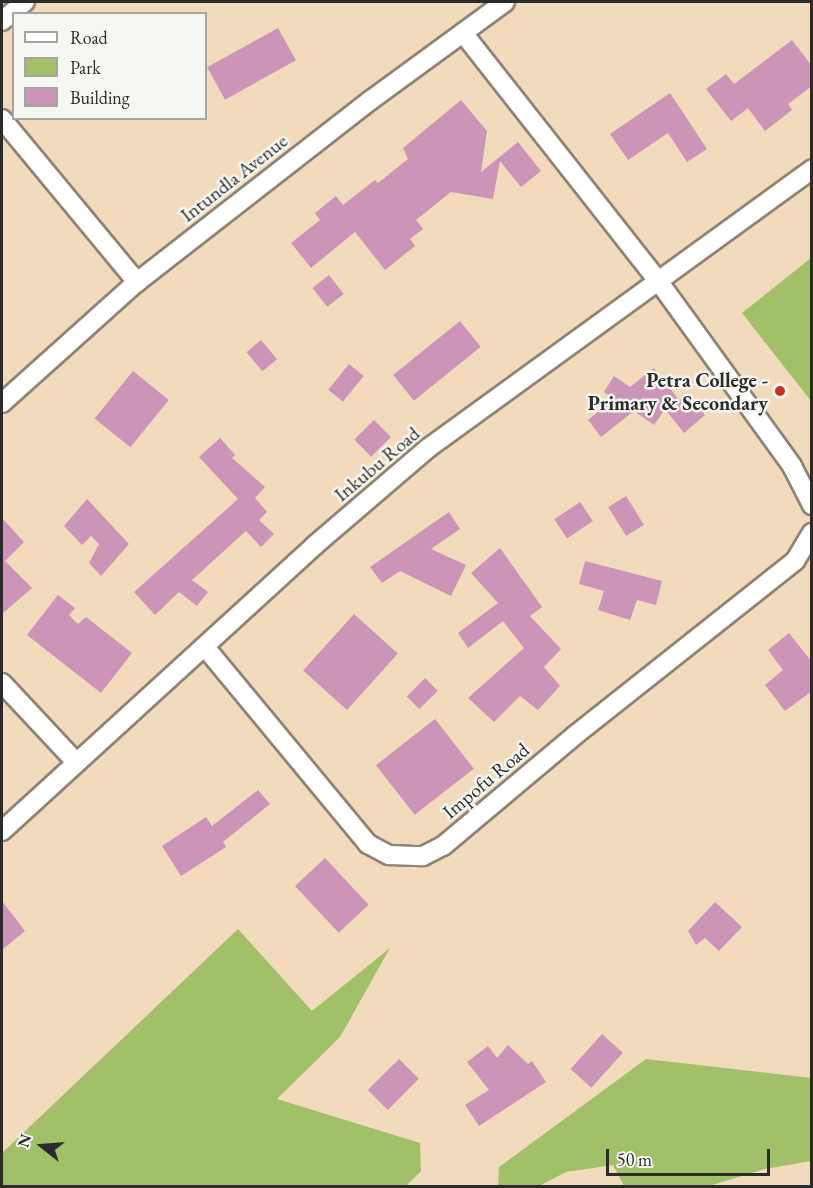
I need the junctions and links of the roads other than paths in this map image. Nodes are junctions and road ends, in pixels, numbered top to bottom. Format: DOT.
graph roads {
  1 [pos="25,2"];
  2 [pos="505,2"];
  3 [pos="13,12"];
  4 [pos="463,33"];
  5 [pos="2,119"];
  6 [pos="812,169"];
  7 [pos="136,282"];
  8 [pos="659,282"];
  9 [pos="2,403"];
  10 [pos="812,505"];
  11 [pos="812,533"];
  12 [pos="205,647"];
  13 [pos="2,683"];
  14 [pos="76,762"];
  15 [pos="2,831"];
  1 -- 3 [label="street"];
  2 -- 4 [label="street, Intundla Avenue"];
  4 -- 7 [label="street, Intundla Avenue"];
  4 -- 8 [label="street"];
  5 -- 7 [label="street"];
  6 -- 8 [label="street, Inkubu Road"];
  7 -- 9 [label="street, Intundla Avenue"];
  8 -- 10 [label="street"];
  8 -- 12 [label="street, Inkubu Road"];
  11 -- 12 [label="street, Impofu Road"];
  12 -- 14 [label="street, Inkubu Road"];
  13 -- 14 [label="street"];
  14 -- 15 [label="street, Inkubu Road"];
}
